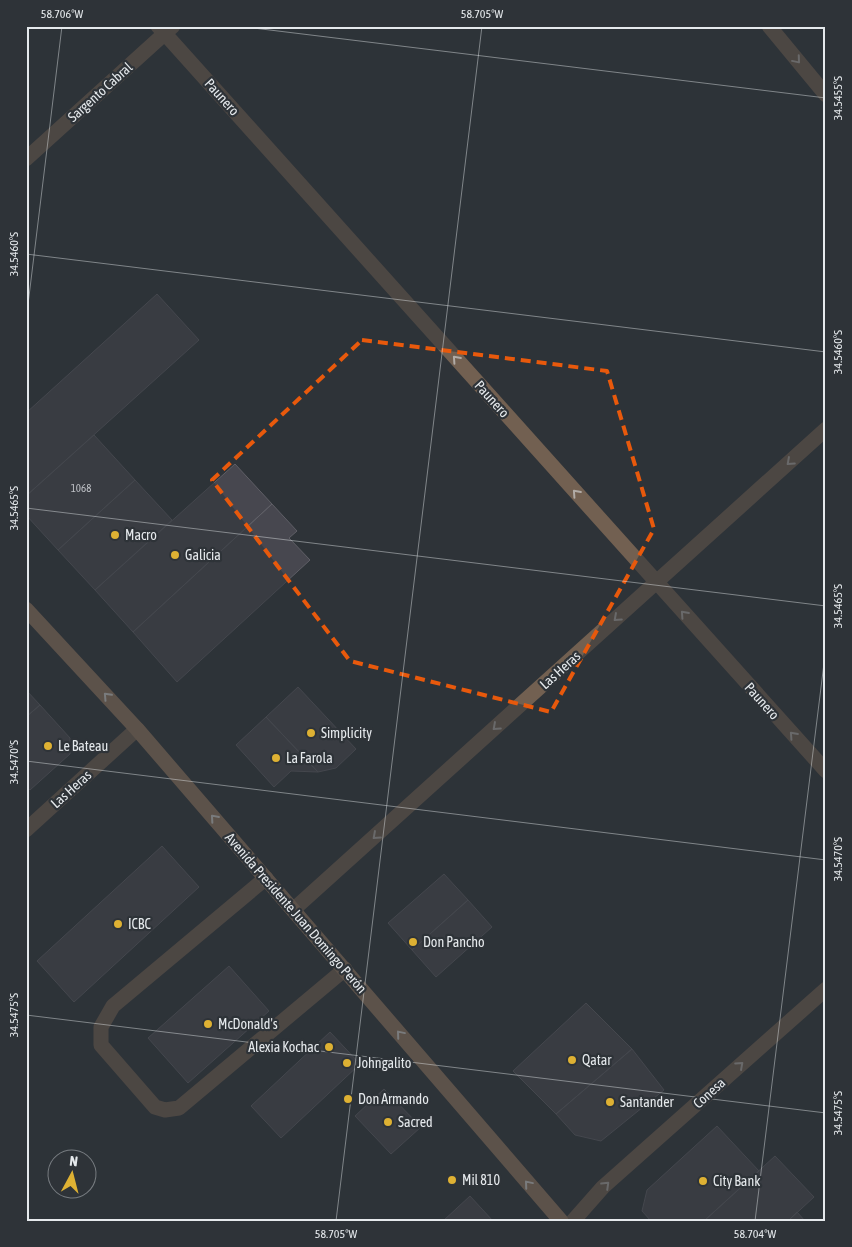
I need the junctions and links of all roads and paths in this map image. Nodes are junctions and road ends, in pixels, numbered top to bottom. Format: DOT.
graph roads {
  1 [pos="769,26"];
  2 [pos="165,29"];
  3 [pos="826,94"];
  4 [pos="26,159"];
  5 [pos="824,436"];
  6 [pos="656,583"];
  7 [pos="26,609"];
  8 [pos="137,729"];
  9 [pos="826,771"];
  10 [pos="26,830"];
  11 [pos="266,878"];
  12 [pos="293,910"];
  13 [pos="345,969"];
  14 [pos="826,990"];
  15 [pos="561,1221"];
  16 [pos="573,1221"];
  1 -- 3 [label="street, one-way"];
  2 -- 4 [label="street, Sargento Cabral"];
  6 -- 2 [label="street, Paunero, one-way"];
  5 -- 6 [label="street, Las Heras, one-way"];
  9 -- 6 [label="street, Paunero, one-way"];
  6 -- 12 [label="street, Las Heras, one-way"];
  8 -- 7 [label="main road, Avenida Presidente Juan Domingo Perón, one-way"];
  8 -- 10 [label="street, Las Heras"];
  11 -- 8 [label="main road, Avenida Presidente Juan Domingo Perón, one-way"];
  11 -- 12 [label="main road, Avenida Presidente Juan Domingo Perón"];
  11 -- 13 [label="street"];
  12 -- 13 [label="main road, Avenida Presidente Juan Domingo Perón"];
  15 -- 13 [label="main road, Avenida Presidente Juan Domingo Perón, one-way"];
  16 -- 14 [label="street, Conesa, one-way"];
}
